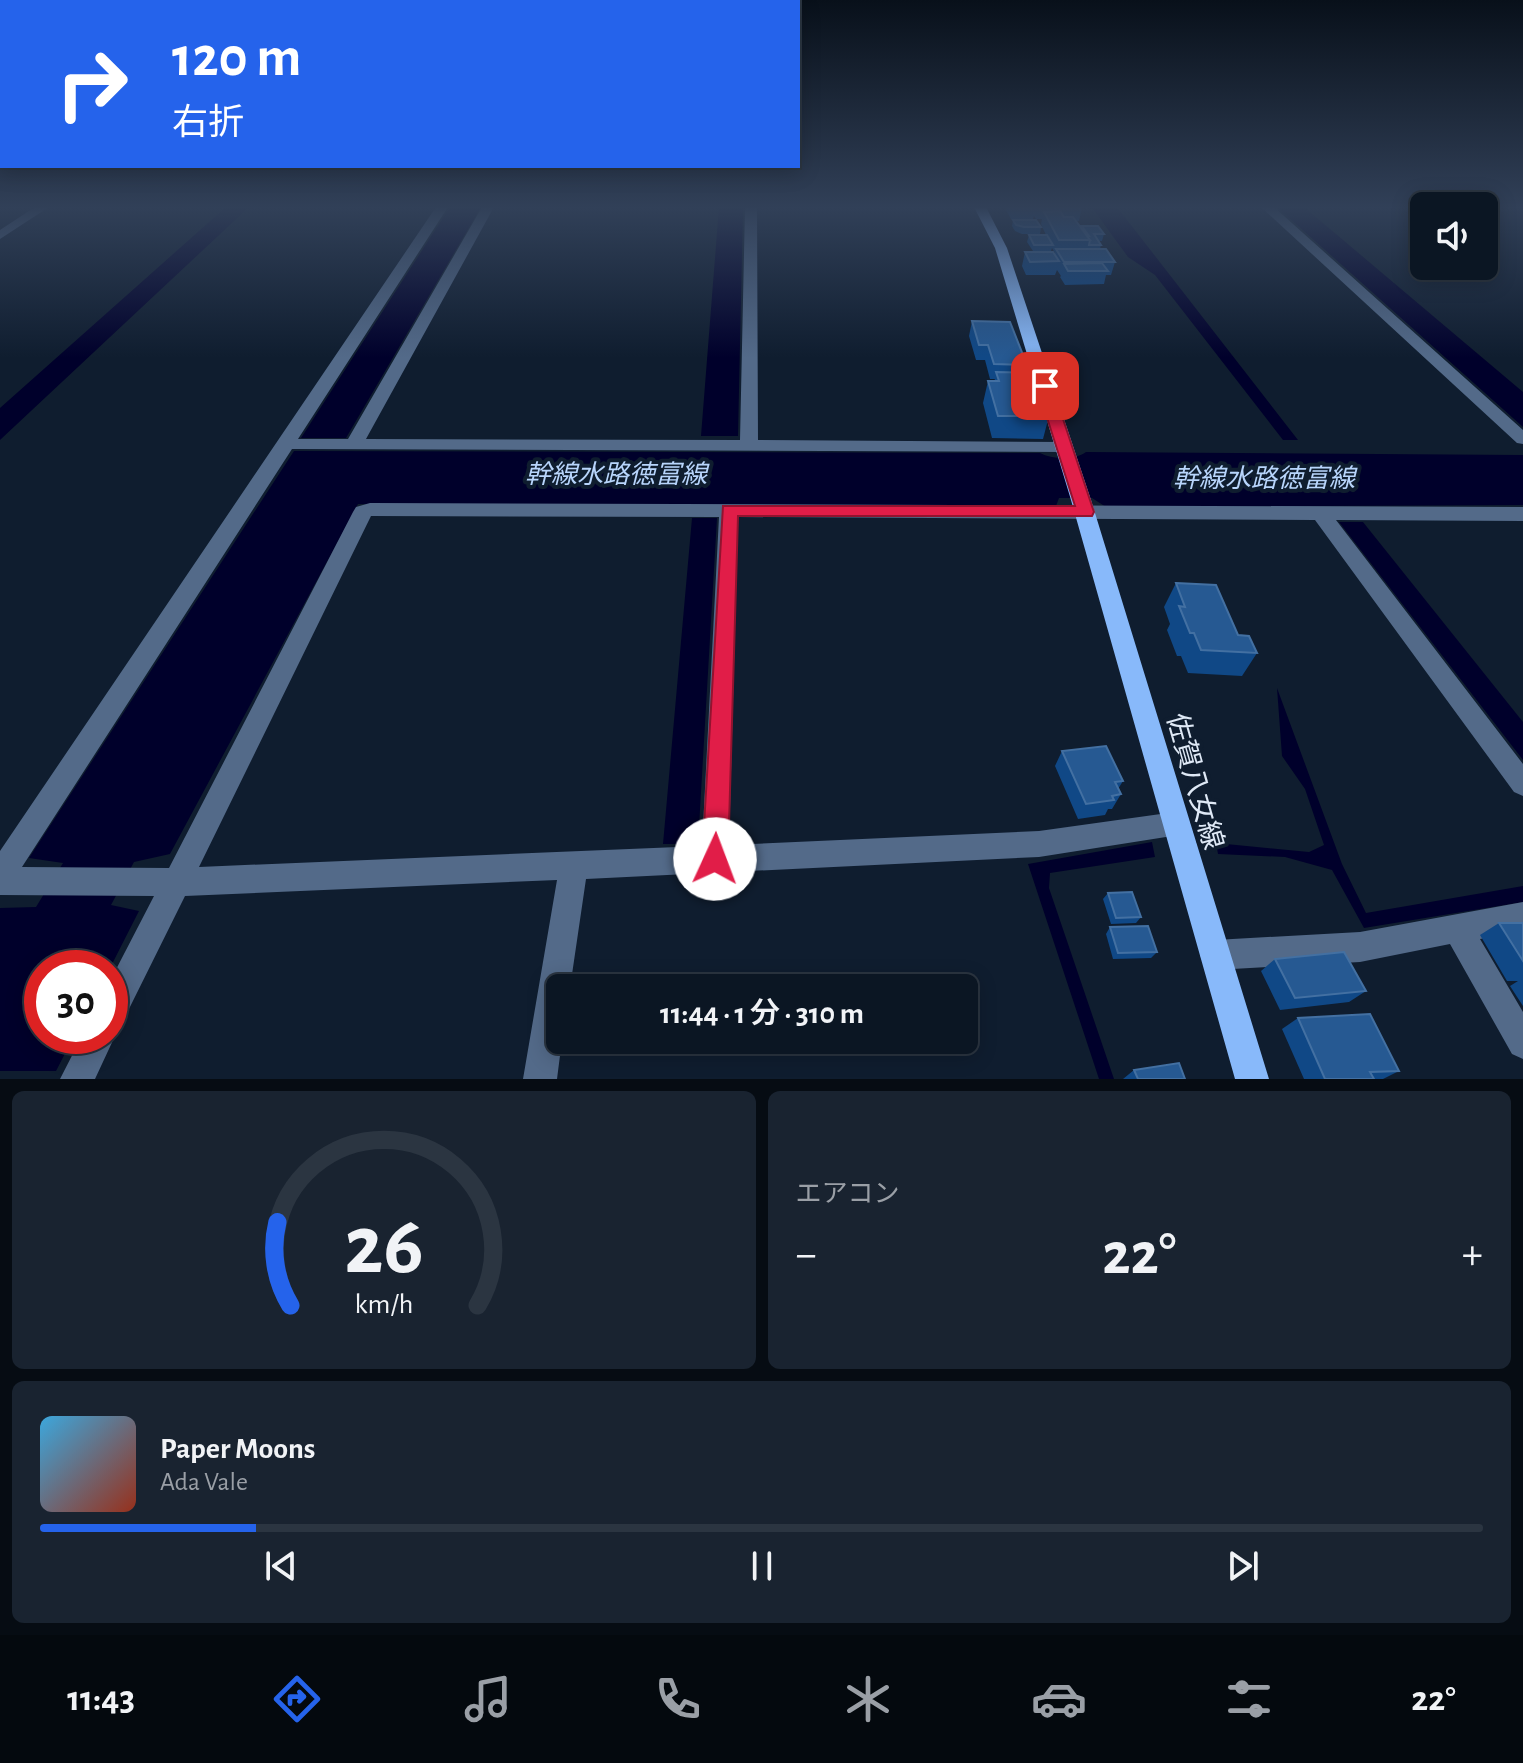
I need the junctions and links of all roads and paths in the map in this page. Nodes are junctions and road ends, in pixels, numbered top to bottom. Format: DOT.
graph roads {
  1 [pos="409,257"];
  2 [pos="460,257"];
  3 [pos="751,257"];
  4 [pos="1004,257"];
  5 [pos="1323,257"];
  6 [pos="1523,439"];
  7 [pos="285,444"];
  8 [pos="354,444"];
  9 [pos="749,446"];
  10 [pos="1065,451"];
  11 [pos="1083,506"];
  12 [pos="729,510"];
  13 [pos="1320,513"];
  14 [pos="1523,514"];
  15 [pos="1523,784"];
  16 [pos="1175,825"];
  17 [pos="715,859"];
  18 [pos="574,866"];
  19 [pos="0,879"];
  20 [pos="177,882"];
  21 [pos="1523,917"];
  22 [pos="1457,928"];
  23 [pos="1215,955"];
  24 [pos="128,979"];
  25 [pos="1523,1043"];
  26 [pos="90,1054"];
  27 [pos="77,1079"];
  28 [pos="540,1079"];
  29 [pos="1252,1079"];
  1 -- 7 [label="street"];
  2 -- 8 [label="street"];
  3 -- 9 [label="street"];
  4 -- 10 [label="main road"];
  5 -- 6 [label="street"];
  7 -- 8 [label="street"];
  7 -- 19 [label="street"];
  8 -- 9 [label="street"];
  9 -- 10 [label="street"];
  10 -- 11 [label="main road, 佐賀八女線"];
  11 -- 12 [label="street"];
  11 -- 13 [label="street"];
  11 -- 16 [label="main road, 佐賀八女線"];
  12 -- 17 [label="street"];
  12 -- 20 [label="street"];
  13 -- 14 [label="street"];
  13 -- 15 [label="street"];
  16 -- 17 [label="street"];
  16 -- 23 [label="main road, 佐賀八女線"];
  17 -- 18 [label="street"];
  18 -- 20 [label="street"];
  18 -- 28 [label="street"];
  19 -- 20 [label="street"];
  20 -- 24 [label="street"];
  21 -- 22 [label="street"];
  22 -- 23 [label="street"];
  22 -- 25 [label="street"];
  23 -- 29 [label="main road, 佐賀八女線"];
  26 -- 27 [label="street"];
}
